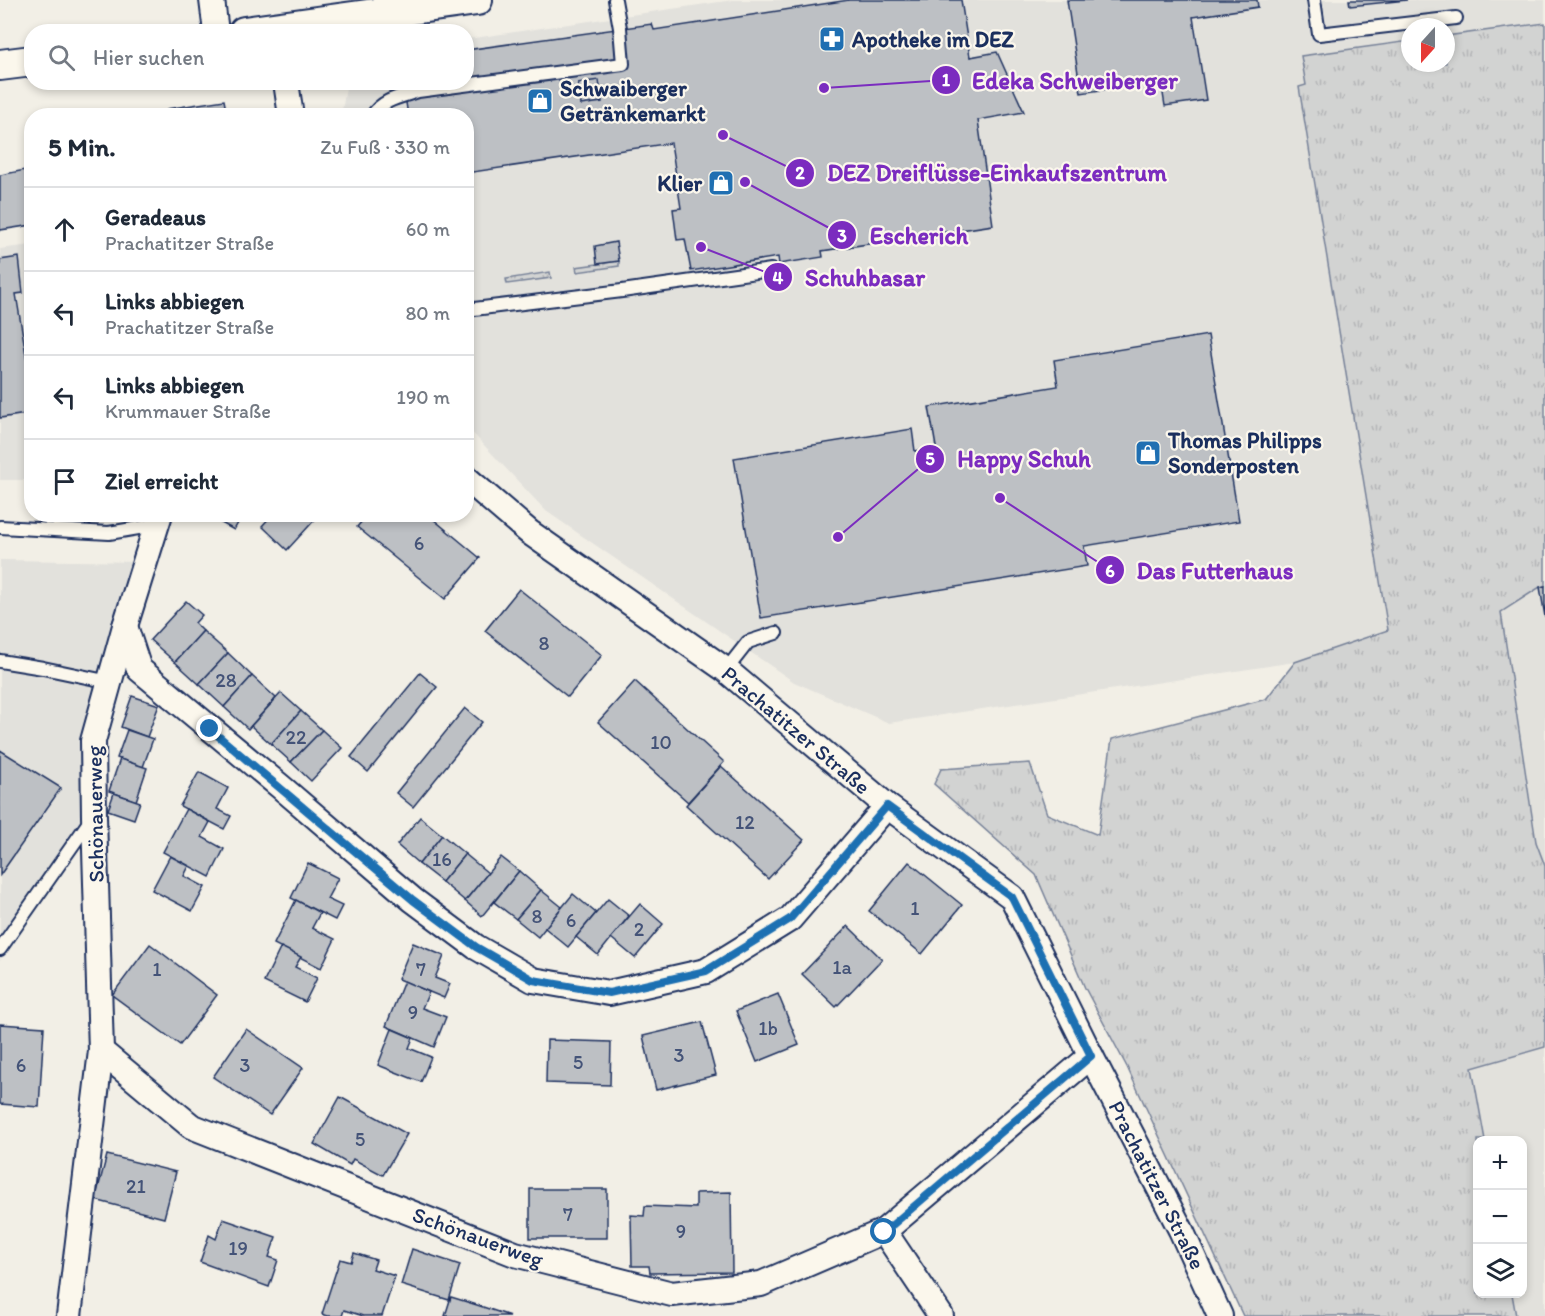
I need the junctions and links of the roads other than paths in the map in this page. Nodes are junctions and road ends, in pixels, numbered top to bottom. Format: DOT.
graph roads {
  1 [pos="212,0"];
  2 [pos="472,0"];
  3 [pos="615,0"];
  4 [pos="1314,0"];
  5 [pos="1456,18"];
  6 [pos="215,24"];
  7 [pos="311,24"];
  8 [pos="24,62"];
  9 [pos="0,65"];
  10 [pos="474,84"];
  11 [pos="287,90"];
  12 [pos="426,90"];
  13 [pos="290,108"];
  14 [pos="377,108"];
  15 [pos="771,270"];
  16 [pos="474,309"];
  17 [pos="474,485"];
  18 [pos="150,522"];
  19 [pos="157,522"];
  20 [pos="0,527"];
  21 [pos="125,626"];
  22 [pos="776,633"];
  23 [pos="0,661"];
  24 [pos="726,670"];
  25 [pos="110,682"];
  26 [pos="887,806"];
  27 [pos="94,816"];
  28 [pos="0,949"];
  29 [pos="101,1051"];
  30 [pos="1091,1056"];
  31 [pos="884,1232"];
  32 [pos="69,1316"];
  33 [pos="941,1316"];
  34 [pos="1220,1316"];
  1 -- 6 [label="street"];
  2 -- 7 [label="street"];
  3 -- 10 [label="lane"];
  4 -- 5 [label="lane"];
  8 -- 9 [label="street"];
  11 -- 13 [label="street"];
  12 -- 14 [label="lane"];
  15 -- 16 [label="lane"];
  17 -- 24 [label="street, Prachatitzer Straße"];
  18 -- 20 [label="lane"];
  19 -- 21 [label="street, Schönauerweg"];
  21 -- 25 [label="street, Schönauerweg"];
  21 -- 26 [label="street"];
  22 -- 24 [label="lane"];
  23 -- 25 [label="lane"];
  24 -- 26 [label="street, Prachatitzer Straße"];
  25 -- 27 [label="street, Schönauerweg"];
  26 -- 30 [label="street, Prachatitzer Straße"];
  27 -- 28 [label="lane"];
  27 -- 29 [label="street, Schönauerweg"];
  29 -- 31 [label="street, Schönauerweg"];
  29 -- 32 [label="street, Schönauerweg"];
  30 -- 31 [label="street"];
  30 -- 34 [label="street, Prachatitzer Straße"];
  31 -- 33 [label="street"];
}
